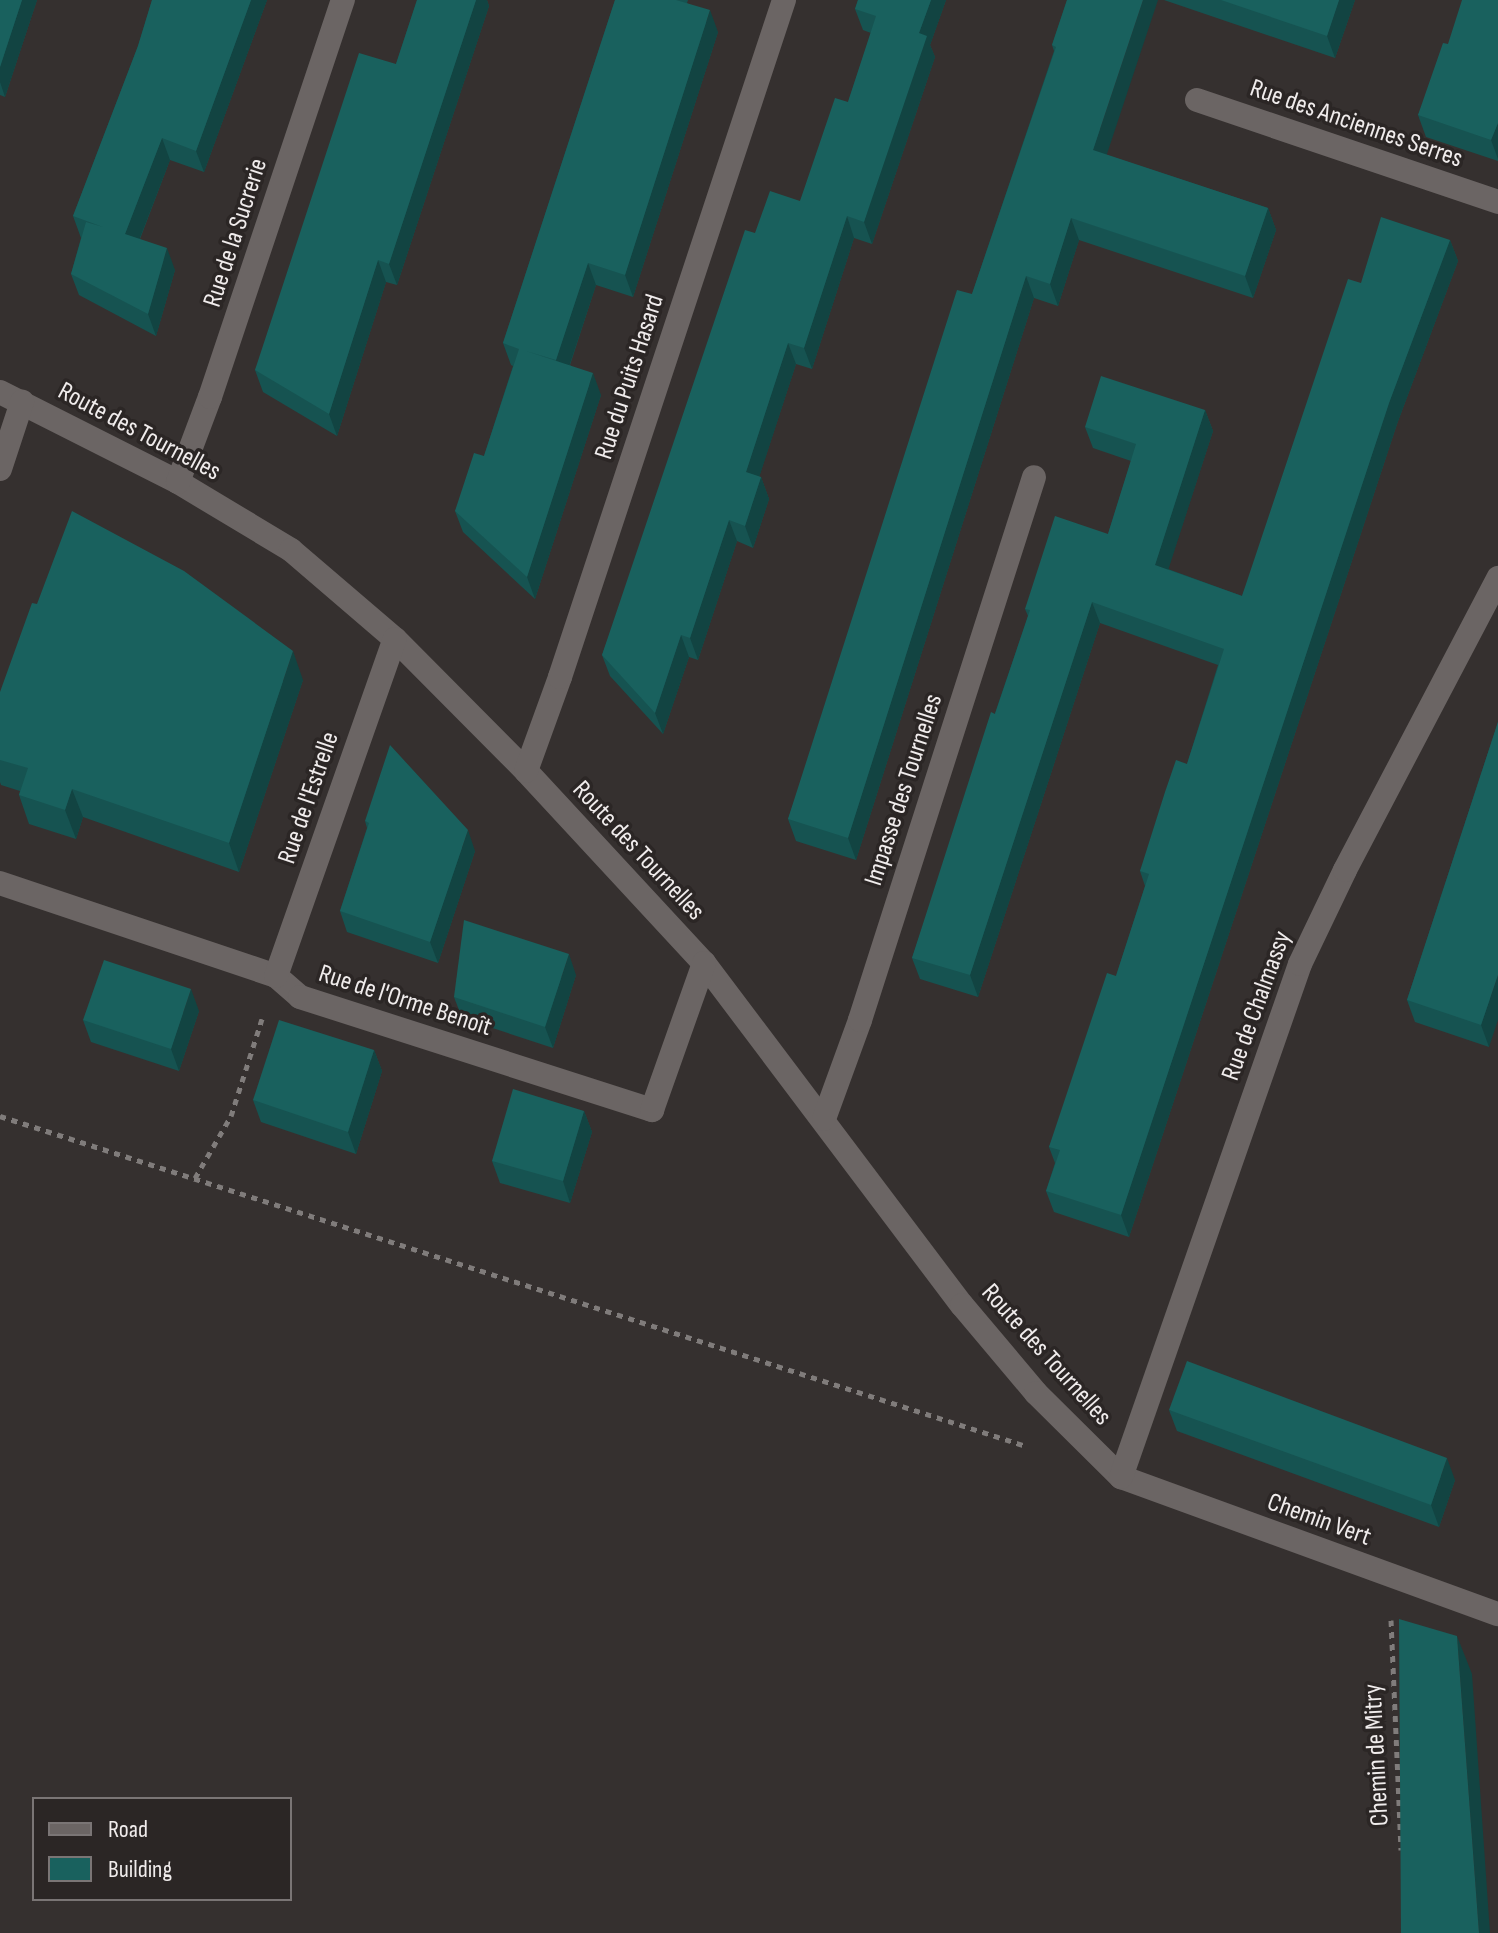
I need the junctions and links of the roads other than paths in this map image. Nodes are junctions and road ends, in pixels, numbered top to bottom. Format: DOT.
graph roads {
  1 [pos="343,0"];
  2 [pos="784,0"];
  3 [pos="1197,100"];
  4 [pos="1498,202"];
  5 [pos="11,397"];
  6 [pos="0,469"];
  7 [pos="1034,477"];
  8 [pos="178,482"];
  9 [pos="1498,578"];
  10 [pos="395,639"];
  11 [pos="526,771"];
  12 [pos="0,883"];
  13 [pos="704,963"];
  14 [pos="276,976"];
  15 [pos="824,1119"];
  16 [pos="1121,1477"];
  17 [pos="1498,1614"];
  1 -- 8 [label="street, Rue de la Sucrerie"];
  2 -- 11 [label="street, Rue du Puits Hasard"];
  3 -- 4 [label="street, Rue des Anciennes Serres"];
  5 -- 6 [label="street"];
  5 -- 8 [label="street, Route des Tournelles"];
  7 -- 15 [label="street, Impasse des Tournelles"];
  8 -- 10 [label="street, Route des Tournelles"];
  9 -- 16 [label="street, Rue de Chalmassy"];
  10 -- 11 [label="street, Route des Tournelles"];
  10 -- 14 [label="street, Rue de l'Estrelle"];
  11 -- 13 [label="street, Route des Tournelles"];
  12 -- 14 [label="street, Rue de l'Orme Benoît"];
  13 -- 14 [label="street, Rue de l'Orme Benoît"];
  13 -- 15 [label="street, Route des Tournelles"];
  15 -- 16 [label="street, Route des Tournelles"];
  16 -- 17 [label="street, Chemin Vert"];
}
